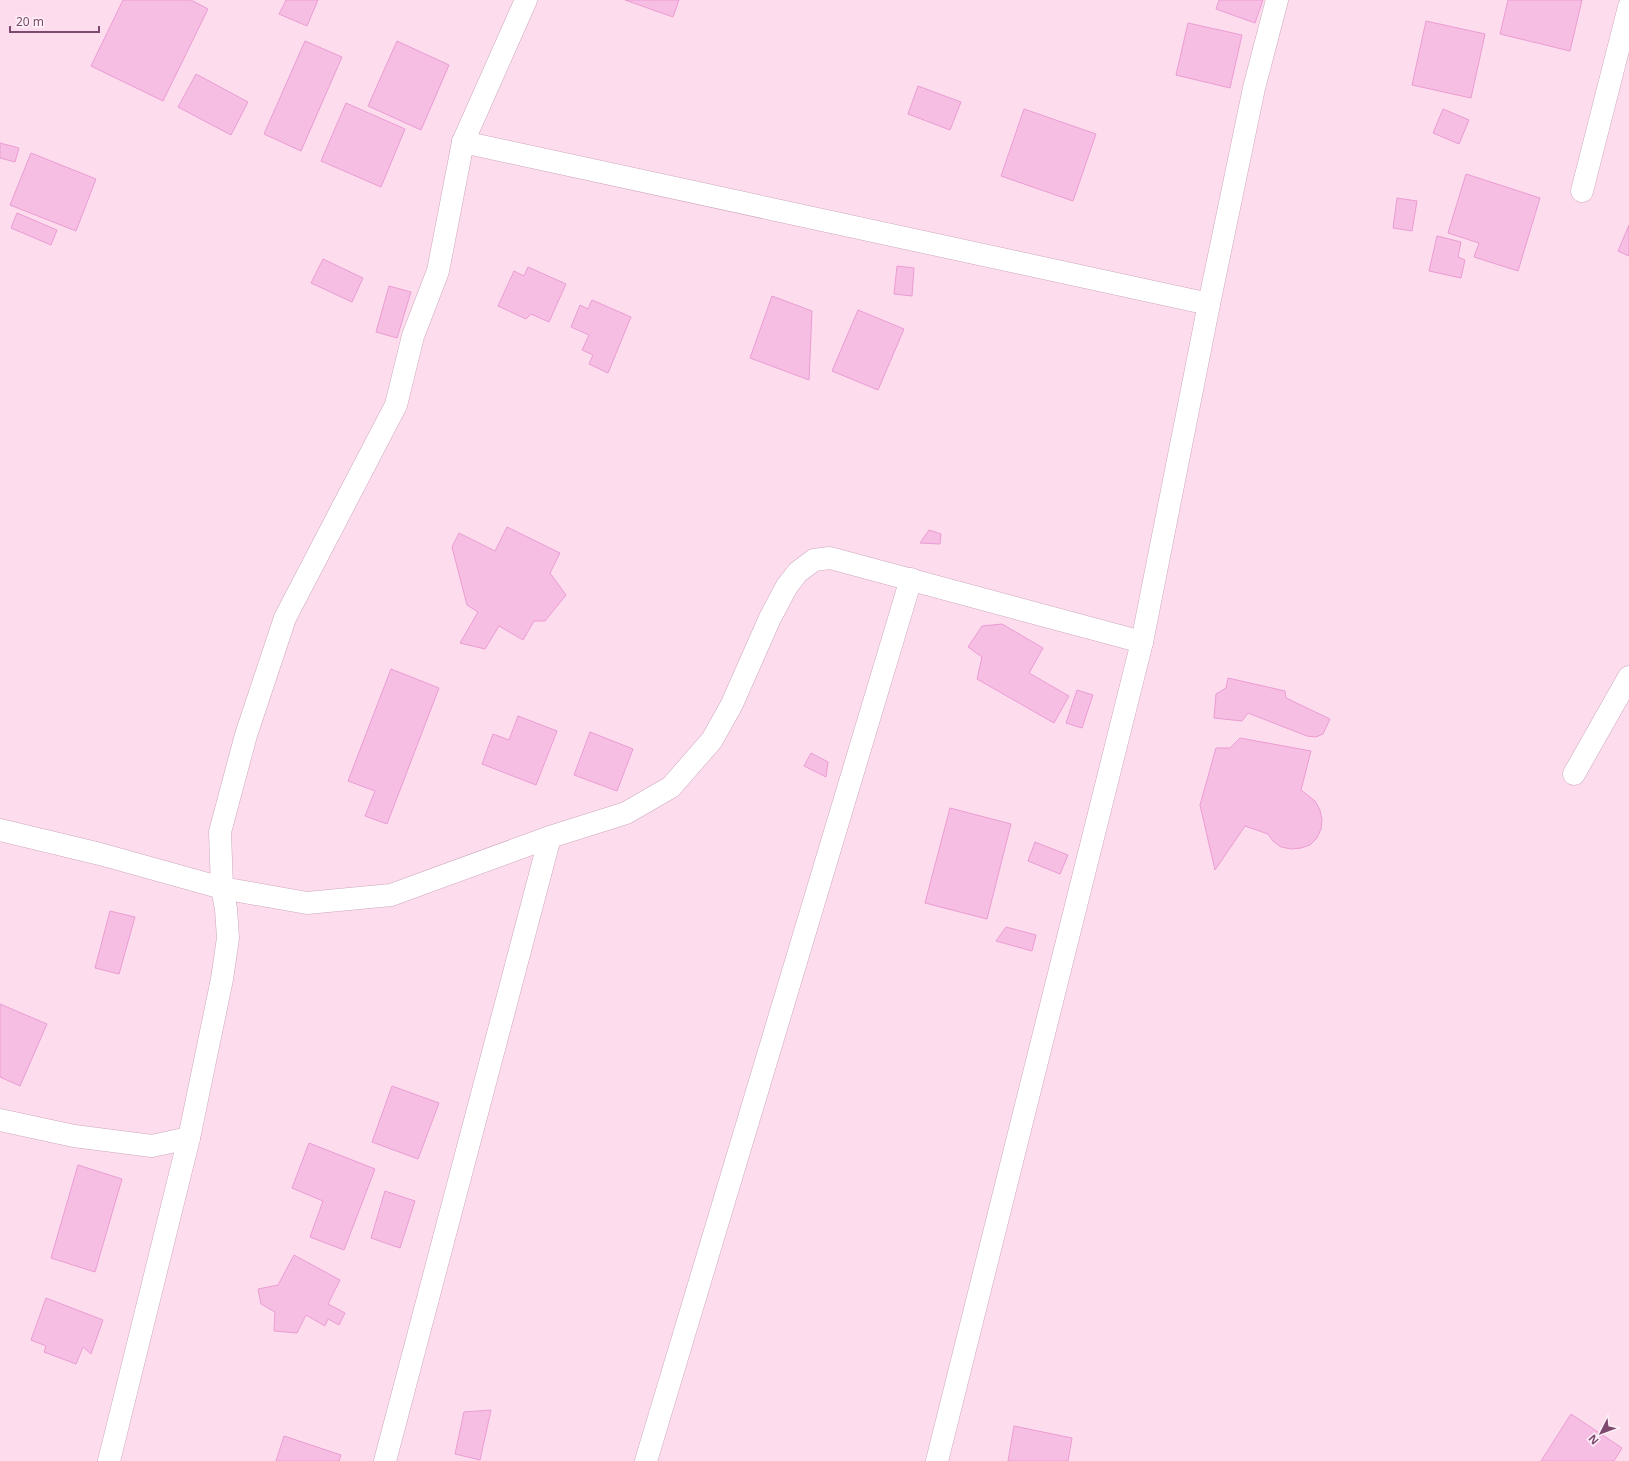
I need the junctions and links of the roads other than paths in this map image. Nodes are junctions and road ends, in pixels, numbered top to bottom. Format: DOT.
graph roads {
  1 [pos="526,0"];
  2 [pos="1277,0"];
  3 [pos="1629,7"];
  4 [pos="463,142"];
  5 [pos="1582,191"];
  6 [pos="1209,304"];
  7 [pos="911,579"];
  8 [pos="1142,642"];
  9 [pos="1629,677"];
  10 [pos="1574,774"];
  11 [pos="0,830"];
  12 [pos="550,837"];
  13 [pos="222,888"];
  14 [pos="0,1120"];
  15 [pos="189,1138"];
  16 [pos="109,1461"];
  17 [pos="385,1461"];
  18 [pos="646,1461"];
  19 [pos="937,1461"];
  1 -- 4 [label="street"];
  2 -- 6 [label="street"];
  3 -- 5 [label="street"];
  4 -- 6 [label="street"];
  4 -- 13 [label="street"];
  6 -- 8 [label="street"];
  7 -- 8 [label="street"];
  7 -- 12 [label="street"];
  7 -- 18 [label="street"];
  8 -- 19 [label="street"];
  9 -- 10 [label="street"];
  11 -- 13 [label="street"];
  12 -- 13 [label="street"];
  12 -- 17 [label="street"];
  13 -- 15 [label="street"];
  14 -- 15 [label="street"];
  15 -- 16 [label="street"];
}
